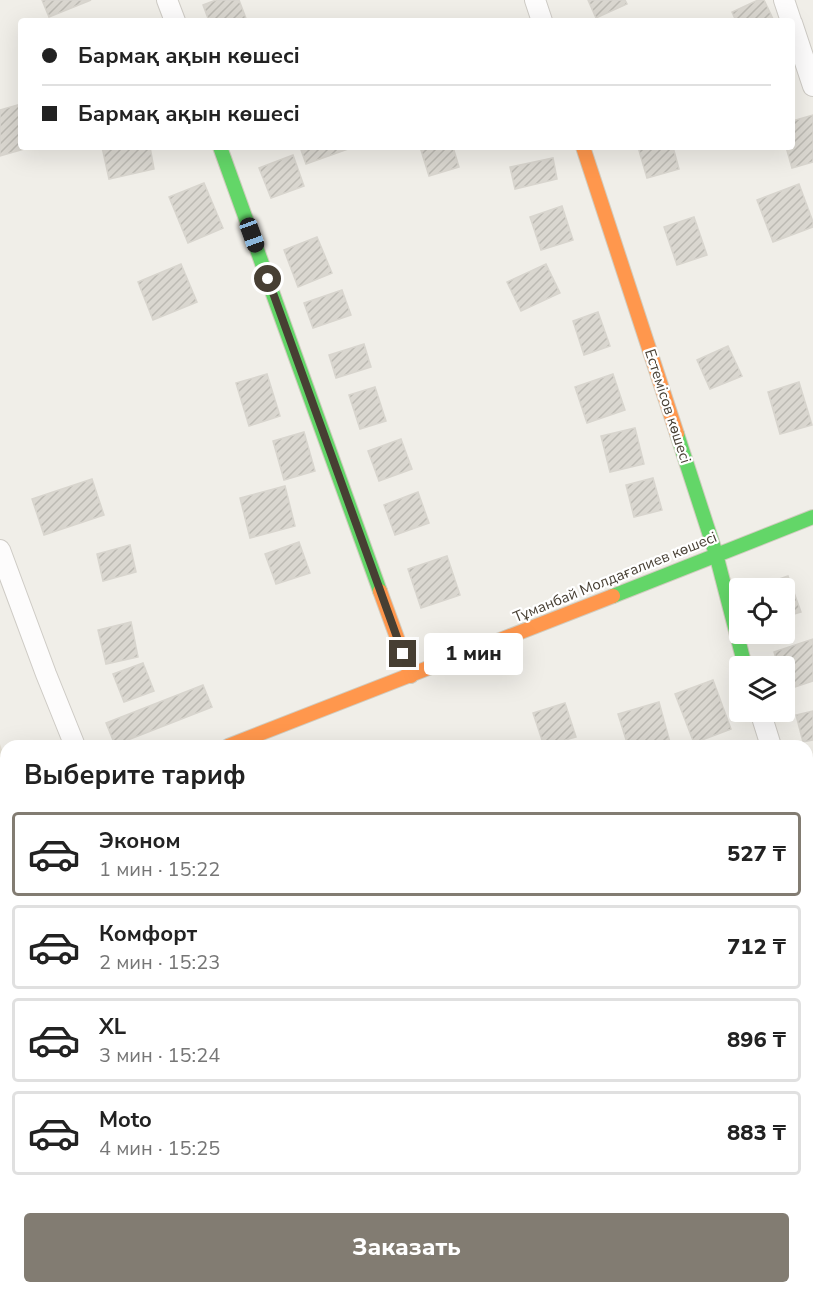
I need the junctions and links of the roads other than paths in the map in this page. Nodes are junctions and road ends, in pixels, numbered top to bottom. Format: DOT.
graph roads {
  1 [pos="167,0"];
  2 [pos="535,0"];
  3 [pos="784,0"];
  4 [pos="174,18"];
  5 [pos="541,18"];
  6 [pos="791,18"];
  7 [pos="795,31"];
  8 [pos="813,86"];
  9 [pos="221,150"];
  10 [pos="584,150"];
  11 [pos="813,517"];
  12 [pos="0,550"];
  13 [pos="716,554"];
  14 [pos="742,656"];
  15 [pos="411,676"];
  16 [pos="763,722"];
  17 [pos="73,740"];
  18 [pos="244,740"];
  19 [pos="769,740"];
  1 -- 4 [label="street"];
  2 -- 5 [label="street"];
  3 -- 6 [label="street"];
  7 -- 8 [label="street"];
  9 -- 15 [label="street"];
  10 -- 13 [label="street, Естемісов көшесі"];
  11 -- 13 [label="street, Тұманбай Молдағалиев көшесі"];
  12 -- 17 [label="street"];
  13 -- 14 [label="street, Естемісов көшесі"];
  13 -- 15 [label="street, Тұманбай Молдағалиев көшесі"];
  15 -- 18 [label="street, Тұманбай Молдағалиев көшесі"];
  16 -- 19 [label="street"];
}
